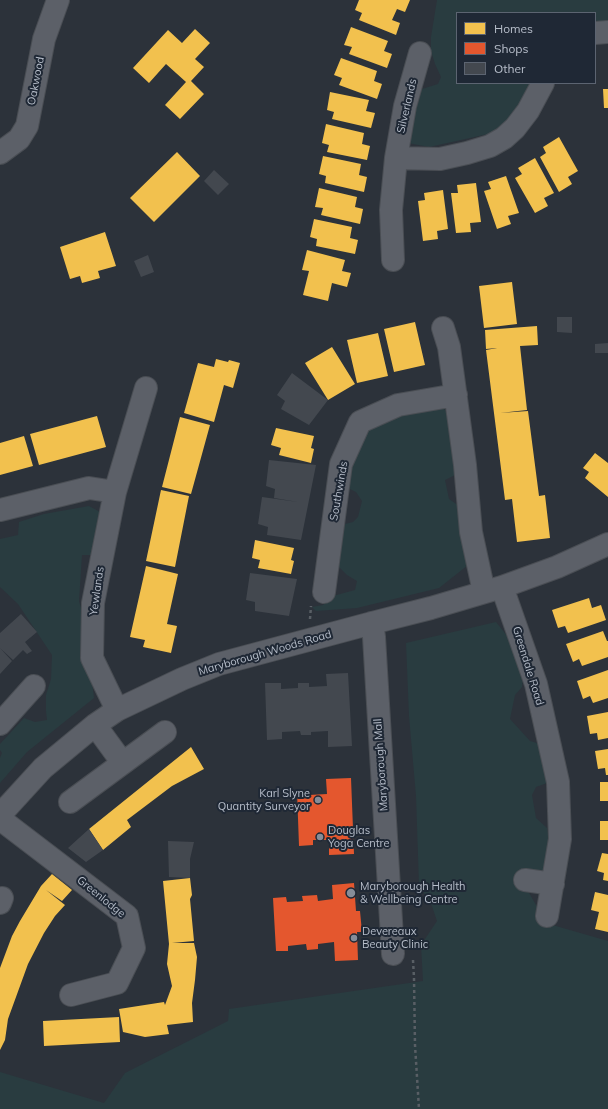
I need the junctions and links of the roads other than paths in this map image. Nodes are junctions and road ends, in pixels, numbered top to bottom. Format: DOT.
graph roads {
  1 [pos="58,0"];
  2 [pos="608,32"];
  3 [pos="596,33"];
  4 [pos="420,54"];
  5 [pos="542,84"];
  6 [pos="0,153"];
  7 [pos="396,158"];
  8 [pos="393,260"];
  9 [pos="443,328"];
  10 [pos="146,388"];
  11 [pos="456,395"];
  12 [pos="115,492"];
  13 [pos="0,510"];
  14 [pos="608,544"];
  15 [pos="493,589"];
  16 [pos="324,592"];
  17 [pos="372,623"];
  18 [pos="34,686"];
  19 [pos="117,710"];
  20 [pos="0,724"];
  21 [pos="95,725"];
  22 [pos="166,732"];
  23 [pos="122,762"];
  24 [pos="70,802"];
  25 [pos="0,817"];
  26 [pos="525,880"];
  27 [pos="552,884"];
  28 [pos="547,916"];
  29 [pos="393,954"];
  30 [pos="71,995"];
  1 -- 6 [label="street, Oakwood"];
  2 -- 3 [label="street"];
  4 -- 7 [label="street, Silverlands"];
  5 -- 7 [label="street"];
  7 -- 8 [label="street, Silverlands"];
  9 -- 11 [label="street"];
  10 -- 12 [label="street, Yewlands"];
  11 -- 15 [label="street"];
  11 -- 16 [label="street, Southwinds"];
  12 -- 13 [label="street"];
  12 -- 19 [label="street, Yewlands"];
  14 -- 15 [label="street"];
  15 -- 17 [label="street, Maryborough Woods Road"];
  15 -- 27 [label="street, Greendale Road"];
  17 -- 19 [label="street, Maryborough Woods Road"];
  17 -- 29 [label="street, Maryborough Mall"];
  18 -- 20 [label="street"];
  19 -- 21 [label="street, Maryborough Woods Road"];
  21 -- 23 [label="street"];
  21 -- 25 [label="street, Maryborough Woods Road"];
  22 -- 23 [label="street"];
  23 -- 24 [label="street"];
  25 -- 30 [label="street, Greenlodge"];
  26 -- 27 [label="street"];
  27 -- 28 [label="street, Greendale Road"];
}
